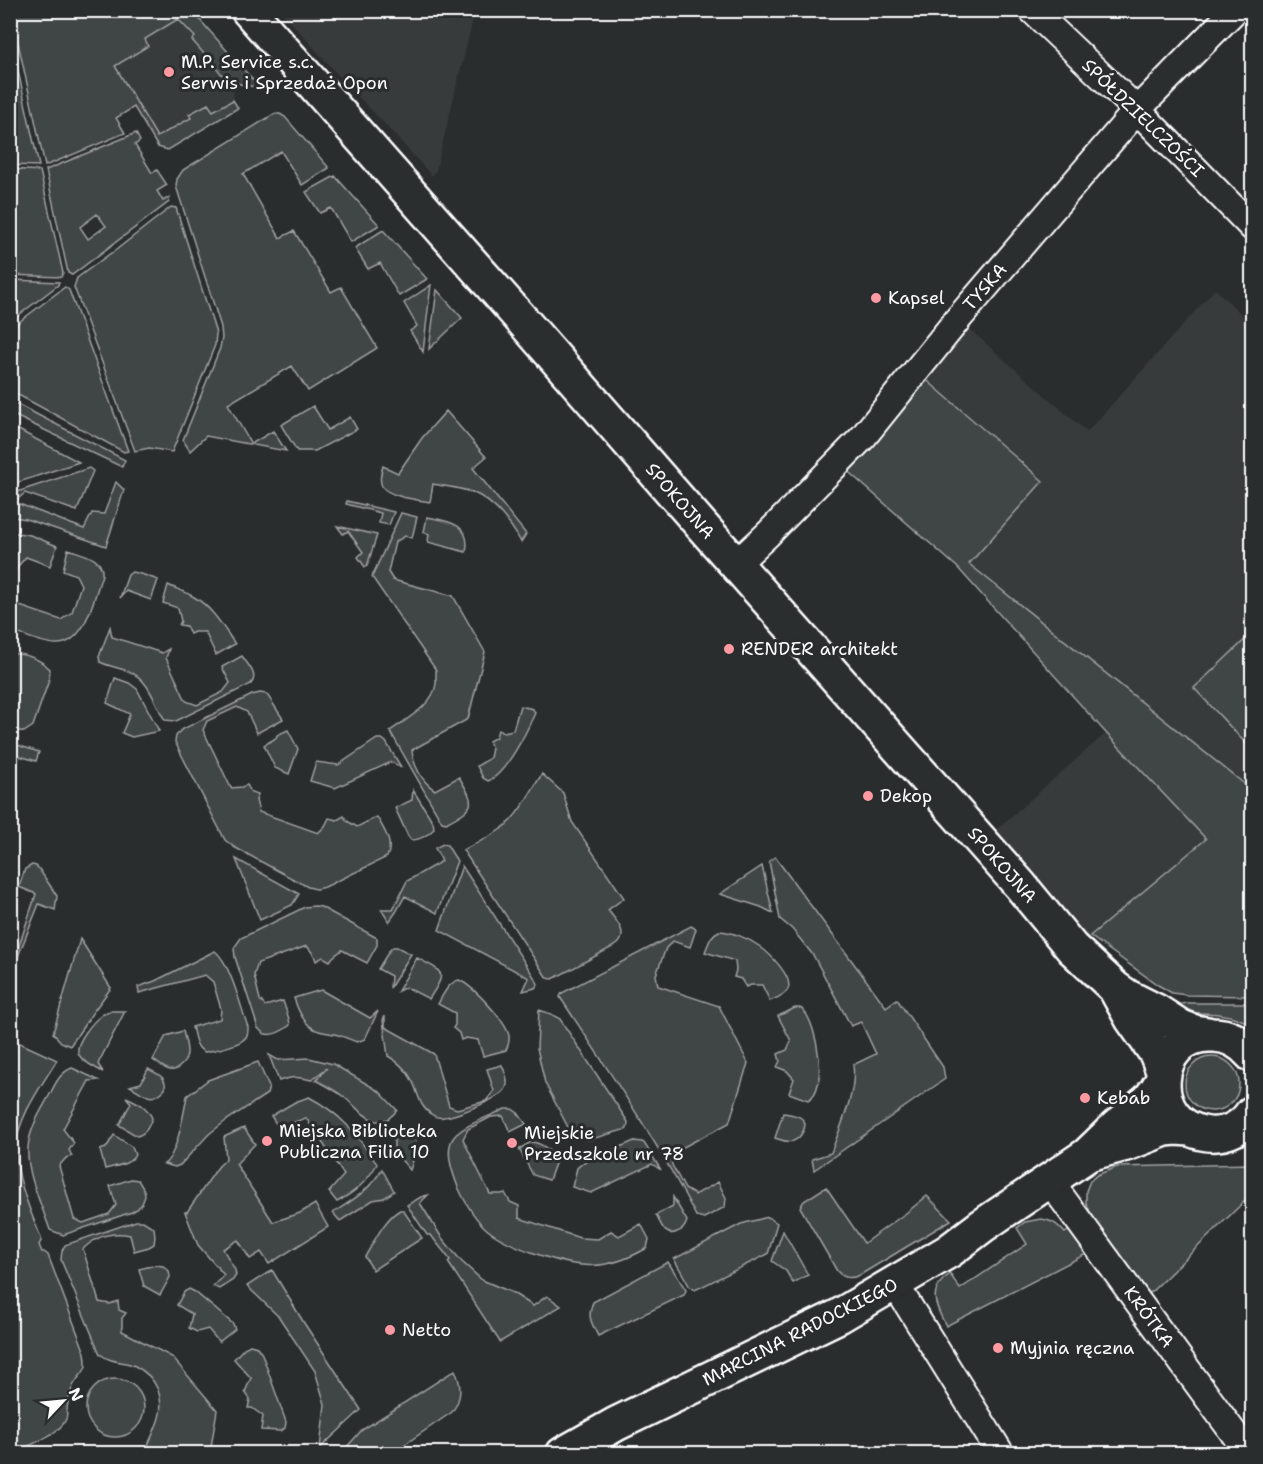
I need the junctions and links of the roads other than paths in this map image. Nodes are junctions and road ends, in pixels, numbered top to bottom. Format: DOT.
graph roads {
  1 [pos="248,10"];
  2 [pos="1032,10"];
  3 [pos="1235,10"];
  4 [pos="1137,110"];
  5 [pos="1252,227"];
  6 [pos="736,564"];
  7 [pos="1115,988"];
  8 [pos="1237,1042"];
  9 [pos="1163,1076"];
  10 [pos="1251,1118"];
  11 [pos="1190,1129"];
  12 [pos="1088,1155"];
  13 [pos="1049,1180"];
  14 [pos="895,1284"];
  15 [pos="581,1449"];
  16 [pos="1001,1454"];
  17 [pos="1249,1454"];
  1 -- 6 [label="street, SPOKOJNA"];
  2 -- 4 [label="street, SPÓŁDZIELCZOŚCI"];
  3 -- 4 [label="street, TYSKA"];
  4 -- 5 [label="street, SPÓŁDZIELCZOŚCI"];
  4 -- 6 [label="street, TYSKA"];
  6 -- 7 [label="street, SPOKOJNA"];
  7 -- 8 [label="street, SPOKOJNA"];
  7 -- 9 [label="street, SPOKOJNA"];
  8 -- 9 [label="street, MARCINA RADOCKIEGO"];
  9 -- 11 [label="street, SPOKOJNA"];
  9 -- 12 [label="street, MARCINA RADOCKIEGO"];
  10 -- 11 [label="street, MARCINA RADOCKIEGO"];
  11 -- 12 [label="street, MARCINA RADOCKIEGO"];
  12 -- 13 [label="street, MARCINA RADOCKIEGO"];
  13 -- 14 [label="street, MARCINA RADOCKIEGO"];
  13 -- 17 [label="street, KRÓTKA"];
  14 -- 15 [label="street, MARCINA RADOCKIEGO"];
  14 -- 16 [label="street"];
}
